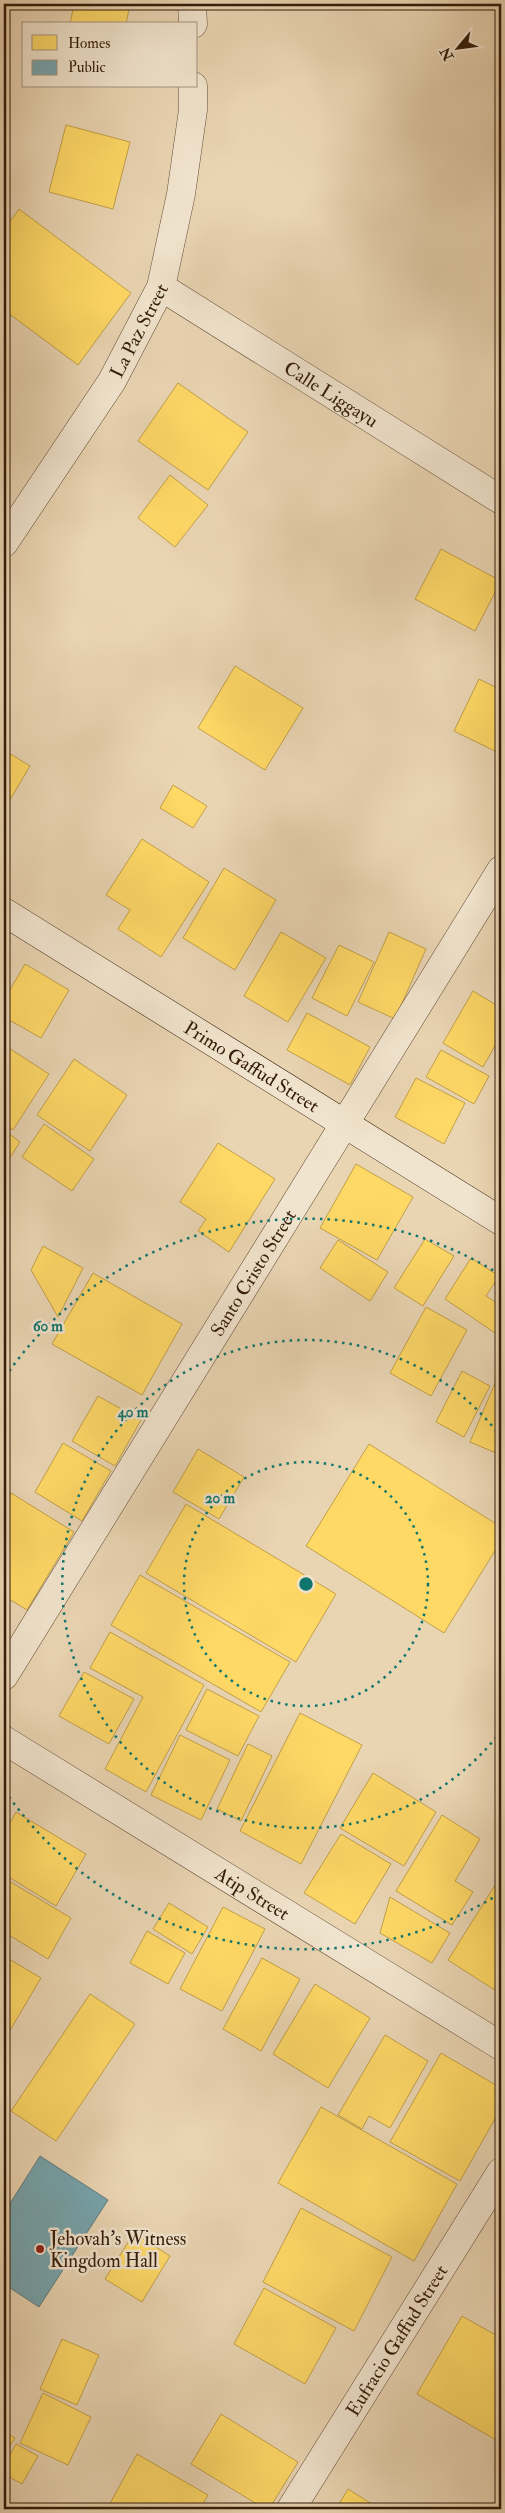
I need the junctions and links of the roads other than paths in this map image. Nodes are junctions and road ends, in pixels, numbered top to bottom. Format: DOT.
graph roads {
  1 [pos="192,4"];
  2 [pos="193,22"];
  3 [pos="193,88"];
  4 [pos="161,287"];
  5 [pos="501,500"];
  6 [pos="4,543"];
  7 [pos="501,870"];
  8 [pos="4,912"];
  9 [pos="344,1125"];
  10 [pos="501,1221"];
  11 [pos="4,1676"];
  12 [pos="4,1740"];
  13 [pos="501,2046"];
  14 [pos="501,2172"];
  15 [pos="291,2509"];
  1 -- 2 [label="street"];
  3 -- 4 [label="street, La Paz Street"];
  4 -- 5 [label="street, Calle Liggayu"];
  4 -- 6 [label="street, La Paz Street"];
  7 -- 9 [label="street, Santo Cristo Street"];
  8 -- 9 [label="street, Primo Gaffud Street"];
  9 -- 10 [label="street, Primo Gaffud Street"];
  9 -- 11 [label="street, Santo Cristo Street"];
  12 -- 13 [label="street, Atip Street"];
  14 -- 15 [label="street, Eufracio Gaffud Street"];
}
